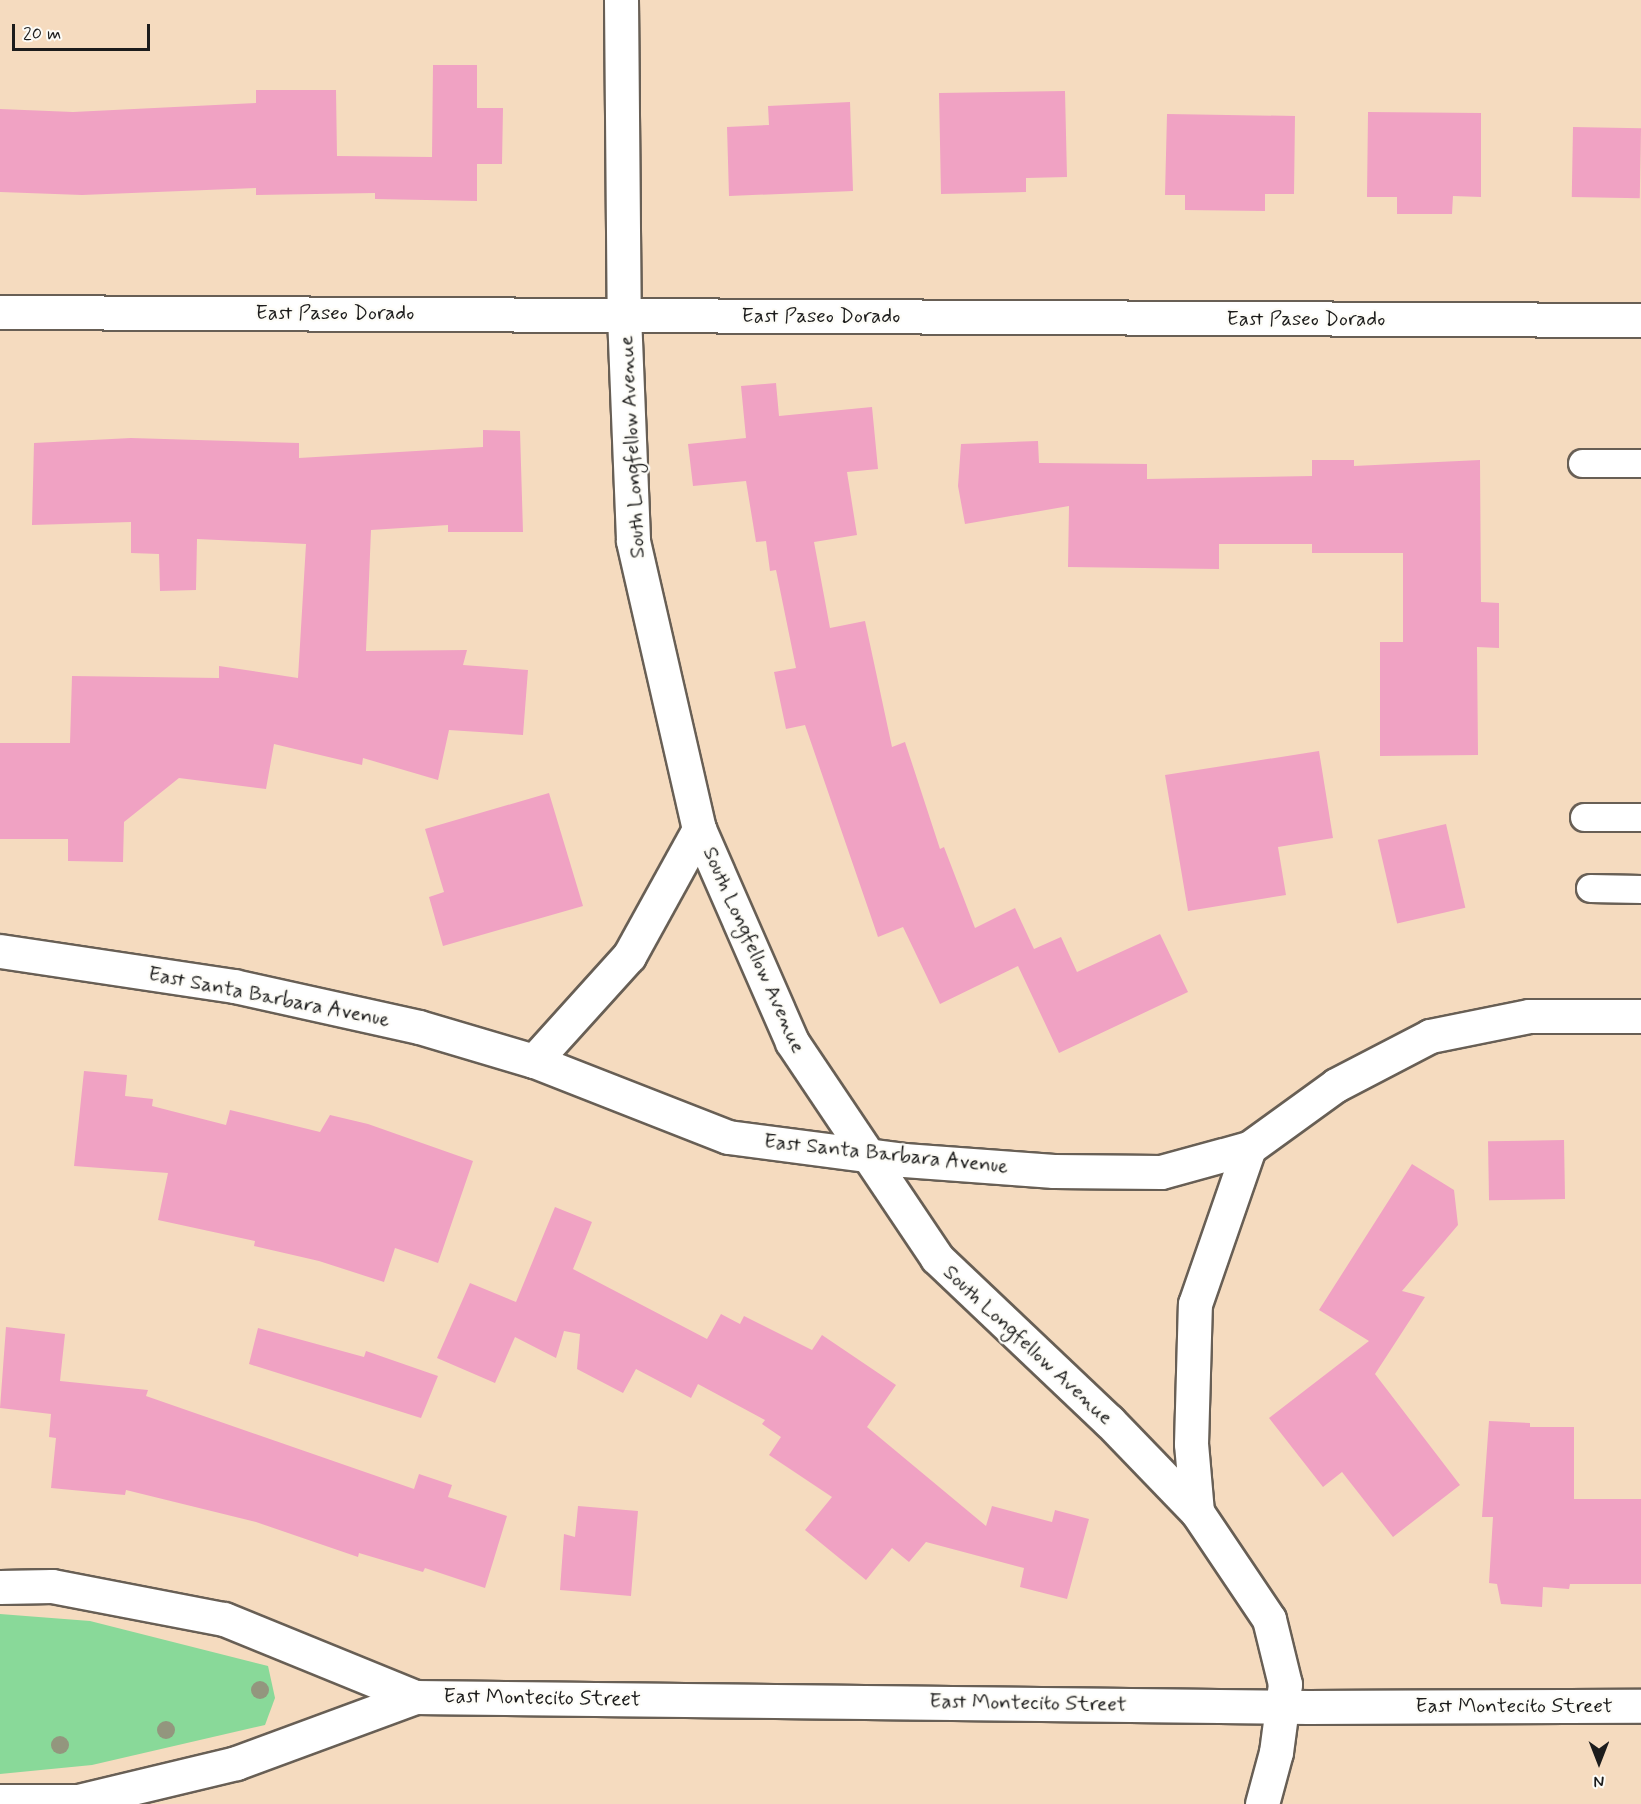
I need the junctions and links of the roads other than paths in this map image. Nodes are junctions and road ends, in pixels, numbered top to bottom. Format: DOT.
graph roads {
  1 [pos="621,0"];
  2 [pos="0,312"];
  3 [pos="624,315"];
  4 [pos="1641,320"];
  5 [pos="1582,463"];
  6 [pos="1641,463"];
  7 [pos="1584,817"];
  8 [pos="1641,817"];
  9 [pos="699,829"];
  10 [pos="1590,888"];
  11 [pos="1641,889"];
  12 [pos="0,951"];
  13 [pos="1641,1016"];
  14 [pos="534,1061"];
  15 [pos="1249,1148"];
  16 [pos="868,1156"];
  17 [pos="1197,1512"];
  18 [pos="0,1587"];
  19 [pos="415,1697"];
  20 [pos="1282,1706"];
  21 [pos="1641,1706"];
  22 [pos="0,1801"];
  23 [pos="1262,1804"];
  1 -- 3 [label="street, South Longfellow Avenue"];
  2 -- 3 [label="street, East Paseo Dorado"];
  3 -- 4 [label="street, East Paseo Dorado"];
  3 -- 9 [label="street, South Longfellow Avenue"];
  5 -- 6 [label="lane"];
  7 -- 8 [label="lane"];
  9 -- 14 [label="street"];
  9 -- 16 [label="street, South Longfellow Avenue"];
  10 -- 11 [label="lane"];
  12 -- 14 [label="street, East Santa Barbara Avenue"];
  13 -- 15 [label="street, East Santa Barbara Avenue"];
  14 -- 16 [label="street, East Santa Barbara Avenue"];
  15 -- 16 [label="street, East Santa Barbara Avenue"];
  15 -- 17 [label="street"];
  16 -- 17 [label="street, South Longfellow Avenue"];
  17 -- 20 [label="street, South Longfellow Avenue"];
  18 -- 19 [label="street, East Montecito Street"];
  19 -- 20 [label="street, East Montecito Street"];
  19 -- 22 [label="street, East Montecito Street"];
  20 -- 21 [label="street, East Montecito Street"];
  20 -- 23 [label="street, South Longfellow Avenue"];
}
